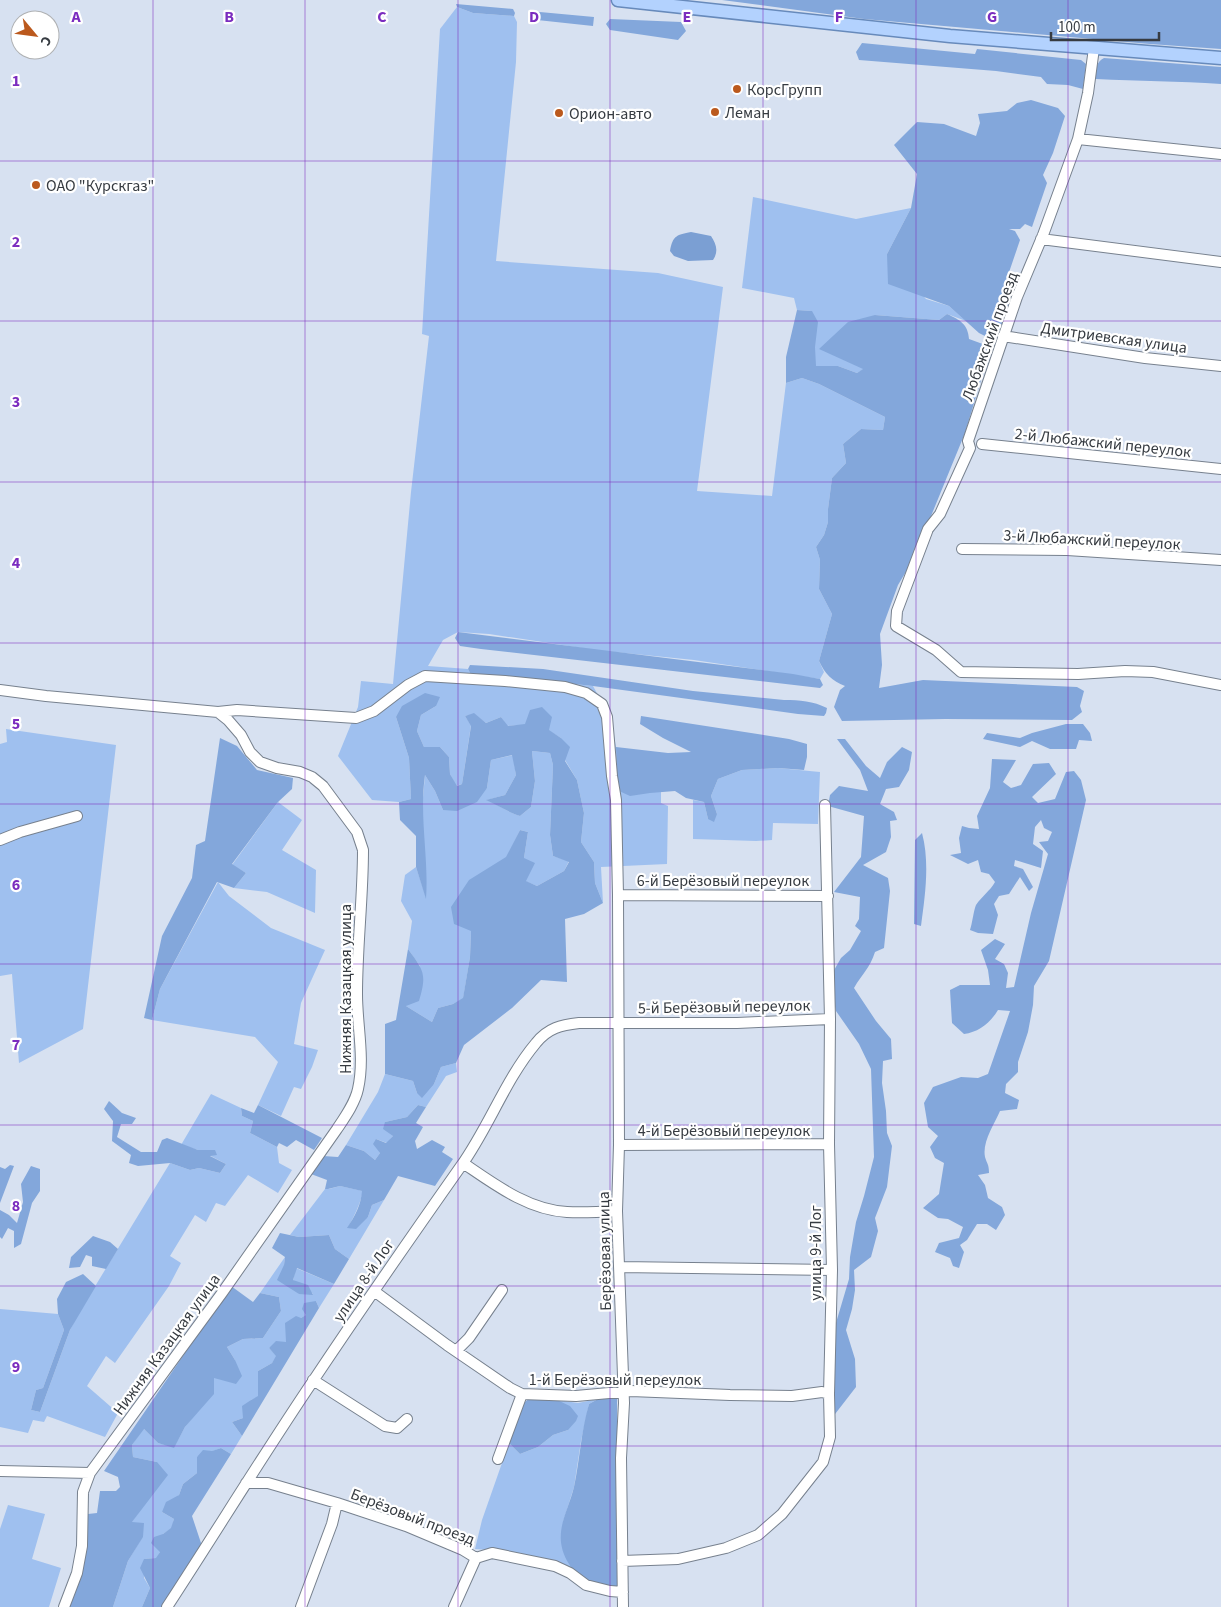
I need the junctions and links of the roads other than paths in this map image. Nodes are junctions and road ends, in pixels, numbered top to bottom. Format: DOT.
graph roads {
  1 [pos="618,0"];
  2 [pos="1094,48"];
  3 [pos="1221,58"];
  4 [pos="1078,139"];
  5 [pos="1221,154"];
  6 [pos="1041,239"];
  7 [pos="1221,262"];
  8 [pos="1003,336"];
  9 [pos="1221,366"];
  10 [pos="982,444"];
  11 [pos="1221,469"];
  12 [pos="962,549"];
  13 [pos="1221,560"];
  14 [pos="1221,685"];
  15 [pos="0,690"];
  16 [pos="218,712"];
  17 [pos="825,805"];
  18 [pos="77,816"];
  19 [pos="0,840"];
  20 [pos="618,895"];
  21 [pos="828,896"];
  22 [pos="830,1019"];
  23 [pos="617,1022"];
  24 [pos="829,1144"];
  25 [pos="619,1145"];
  26 [pos="463,1163"];
  27 [pos="617,1211"];
  28 [pos="620,1267"];
  29 [pos="832,1270"];
  30 [pos="502,1290"];
  31 [pos="374,1291"];
  32 [pos="456,1351"];
  33 [pos="313,1380"];
  34 [pos="623,1391"];
  35 [pos="522,1394"];
  36 [pos="829,1394"];
  37 [pos="406,1419"];
  38 [pos="498,1459"];
  39 [pos="0,1471"];
  40 [pos="90,1473"];
  41 [pos="246,1483"];
  42 [pos="338,1503"];
  43 [pos="476,1558"];
  44 [pos="622,1561"];
  45 [pos="623,1592"];
  46 [pos="64,1607"];
  47 [pos="167,1607"];
  48 [pos="301,1607"];
  49 [pos="454,1607"];
  50 [pos="623,1607"];
  1 -- 2 [label="main road"];
  2 -- 3 [label="main road"];
  2 -- 4 [label="street, Любажский проезд"];
  4 -- 5 [label="street"];
  4 -- 6 [label="street, Любажский проезд"];
  6 -- 7 [label="street"];
  6 -- 8 [label="street, Любажский проезд"];
  8 -- 9 [label="street, Дмитриевская улица"];
  8 -- 14 [label="street, Любажский проезд"];
  10 -- 11 [label="street, 2-й Любажский переулок"];
  12 -- 13 [label="street, 3-й Любажский переулок"];
  15 -- 16 [label="street"];
  16 -- 20 [label="street, Берёзовая улица"];
  16 -- 40 [label="street, Нижняя Казацкая улица"];
  17 -- 21 [label="street, улица 9-й Лог"];
  18 -- 19 [label="street"];
  20 -- 21 [label="street, 6-й Берёзовый переулок"];
  20 -- 23 [label="street, Берёзовая улица"];
  21 -- 22 [label="street, улица 9-й Лог"];
  22 -- 23 [label="street, 5-й Берёзовый переулок"];
  22 -- 24 [label="street, улица 9-й Лог"];
  23 -- 25 [label="street, Берёзовая улица"];
  23 -- 26 [label="street, улица 8-й Лог"];
  24 -- 25 [label="street, 4-й Берёзовый переулок"];
  24 -- 29 [label="street, улица 9-й Лог"];
  25 -- 27 [label="street, Берёзовая улица"];
  26 -- 27 [label="street"];
  26 -- 31 [label="street, улица 8-й Лог"];
  27 -- 28 [label="street, Берёзовая улица"];
  28 -- 29 [label="street"];
  28 -- 34 [label="street, Берёзовая улица"];
  29 -- 36 [label="street, улица 9-й Лог"];
  30 -- 32 [label="street"];
  31 -- 32 [label="street, 1-й Берёзовый переулок"];
  31 -- 33 [label="street, улица 8-й Лог"];
  32 -- 35 [label="street, 1-й Берёзовый переулок"];
  33 -- 37 [label="street"];
  33 -- 41 [label="street, улица 8-й Лог"];
  34 -- 35 [label="street, 1-й Берёзовый переулок"];
  34 -- 36 [label="street, 1-й Берёзовый переулок"];
  34 -- 44 [label="street, Берёзовая улица"];
  35 -- 38 [label="street"];
  36 -- 44 [label="street, улица 9-й Лог"];
  39 -- 40 [label="street"];
  40 -- 46 [label="street, Нижняя Казацкая улица"];
  41 -- 42 [label="street, Берёзовый проезд"];
  41 -- 47 [label="street, улица 8-й Лог"];
  42 -- 43 [label="street, Берёзовый проезд"];
  42 -- 48 [label="street"];
  43 -- 45 [label="street, Берёзовый проезд"];
  43 -- 49 [label="street"];
  44 -- 45 [label="street, Берёзовая улица"];
  45 -- 50 [label="street, Берёзовая улица"];
}
